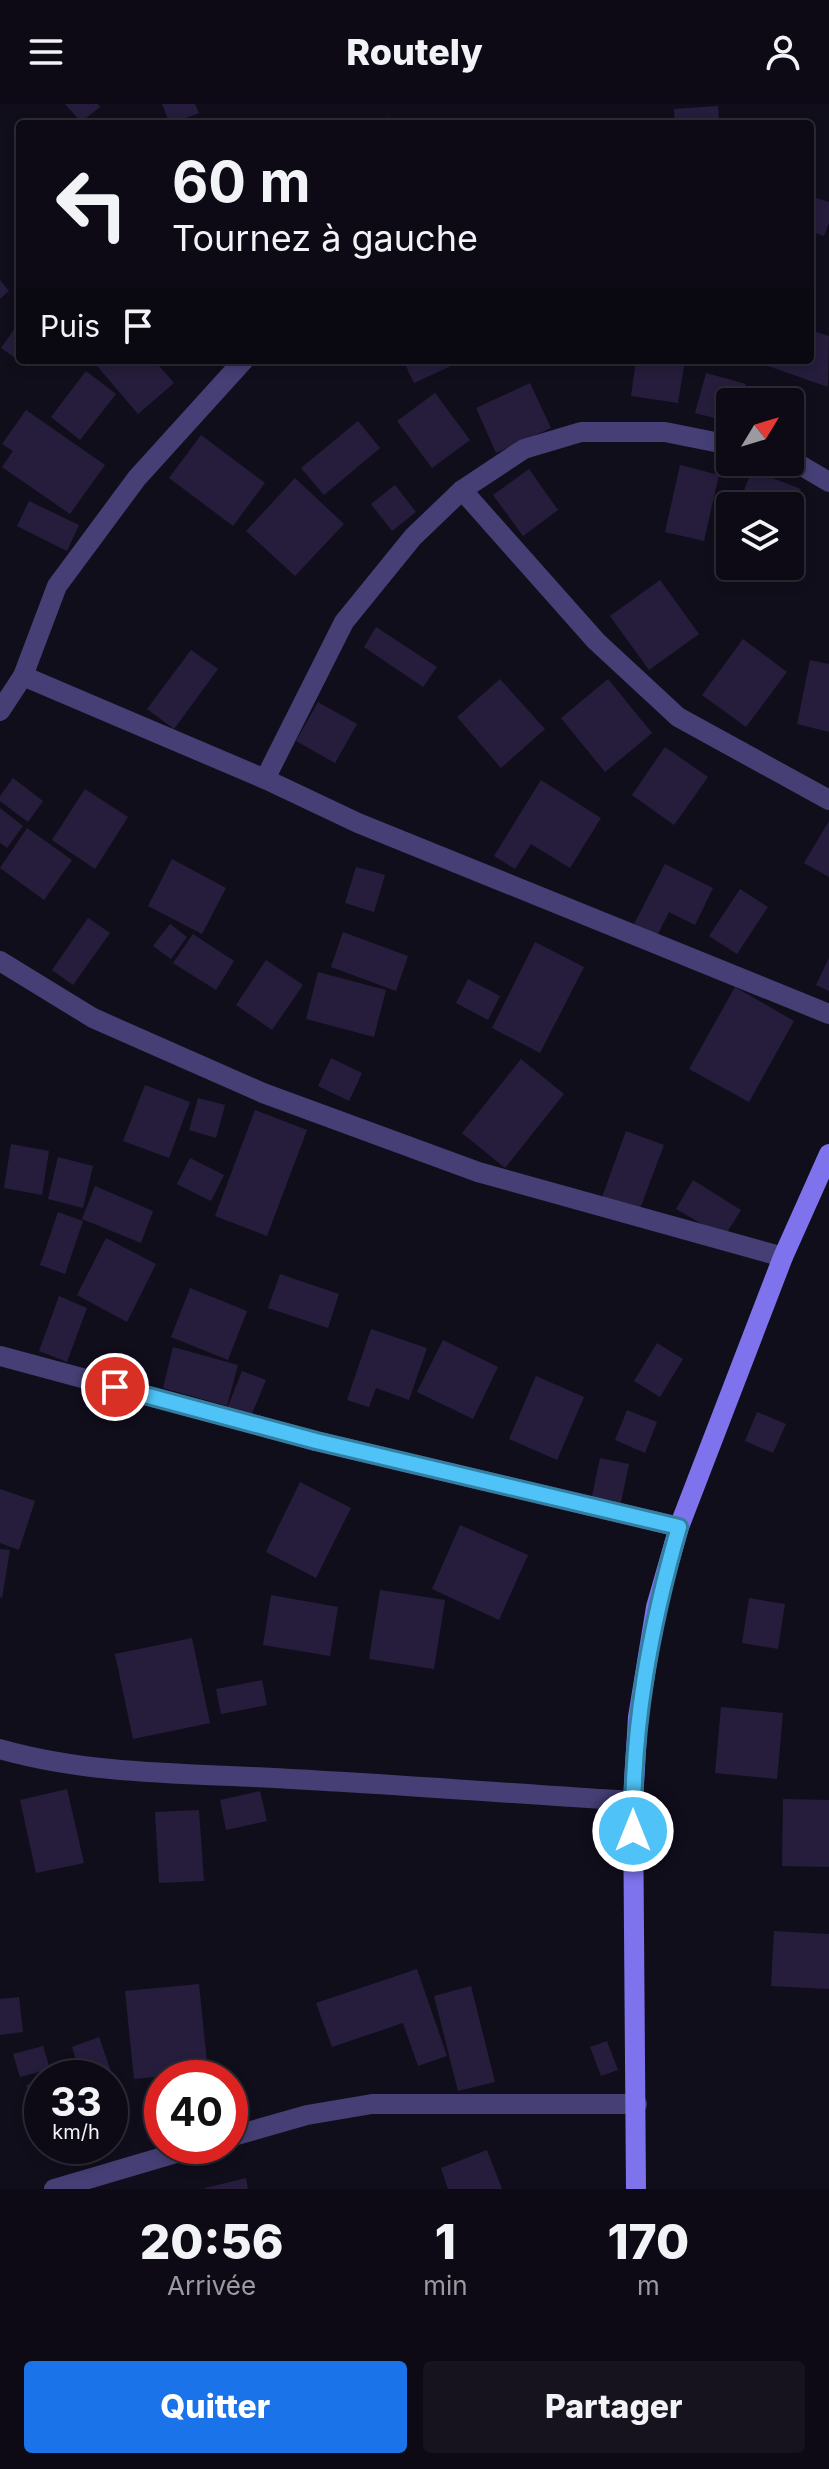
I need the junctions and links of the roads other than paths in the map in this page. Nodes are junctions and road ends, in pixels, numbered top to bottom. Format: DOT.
graph roads {
  1 [pos="240,364"];
  2 [pos="716,442"];
  3 [pos="804,467"];
  4 [pos="829,482"];
  5 [pos="462,490"];
  6 [pos="23,676"];
  7 [pos="0,711"];
  8 [pos="265,779"];
  9 [pos="829,800"];
  10 [pos="0,961"];
  11 [pos="829,1014"];
  12 [pos="828,1158"];
  13 [pos="783,1257"];
  14 [pos="0,1356"];
  15 [pos="679,1527"];
  16 [pos="0,1749"];
  17 [pos="633,1801"];
  18 [pos="637,2104"];
  19 [pos="248,2132"];
  20 [pos="144,2162"];
  21 [pos="54,2189"];
  22 [pos="636,2189"];
  1 -- 6 [label="street"];
  2 -- 5 [label="street"];
  3 -- 4 [label="street"];
  5 -- 8 [label="street"];
  5 -- 9 [label="street"];
  6 -- 7 [label="street"];
  6 -- 8 [label="street"];
  8 -- 11 [label="street"];
  10 -- 13 [label="street"];
  12 -- 13 [label="street"];
  13 -- 15 [label="street"];
  14 -- 15 [label="street"];
  15 -- 17 [label="street"];
  16 -- 17 [label="street"];
  17 -- 18 [label="street"];
  18 -- 19 [label="street"];
  18 -- 22 [label="street"];
  20 -- 21 [label="street"];
}
